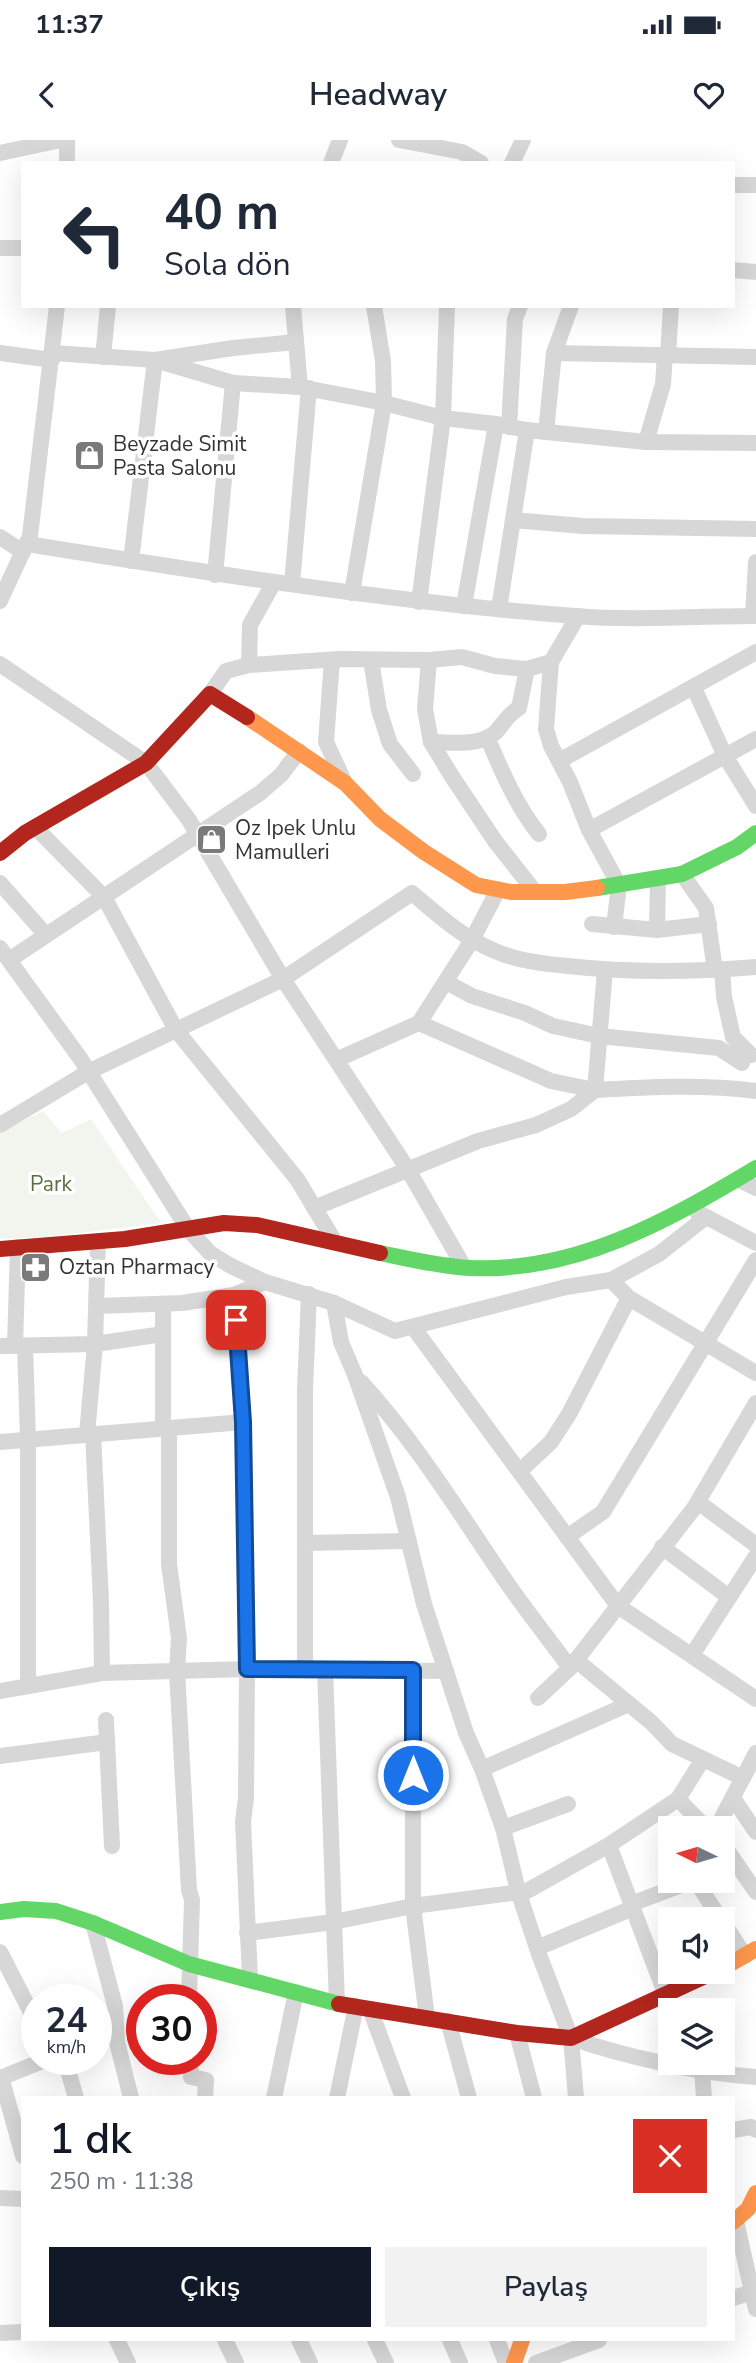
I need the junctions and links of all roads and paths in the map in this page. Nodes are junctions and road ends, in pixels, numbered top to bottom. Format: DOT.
graph roads {
  1 [pos="61,140"];
  2 [pos="67,140"];
  3 [pos="340,140"];
  4 [pos="399,140"];
  5 [pos="523,140"];
  6 [pos="438,148"];
  7 [pos="0,153"];
  8 [pos="67,161"];
  9 [pos="332,161"];
  10 [pos="431,161"];
  11 [pos="478,161"];
  12 [pos="513,161"];
  13 [pos="735,185"];
  14 [pos="756,185"];
  15 [pos="0,248"];
  16 [pos="21,248"];
  17 [pos="735,270"];
  18 [pos="756,272"];
  19 [pos="57,308"];
  20 [pos="108,308"];
  21 [pos="293,308"];
  22 [pos="374,308"];
  23 [pos="447,308"];
  24 [pos="519,308"];
  25 [pos="570,308"];
  26 [pos="671,308"];
  27 [pos="296,342"];
  28 [pos="554,353"];
  29 [pos="0,354"];
  30 [pos="666,355"];
  31 [pos="53,356"];
  32 [pos="103,357"];
  33 [pos="756,357"];
  34 [pos="155,360"];
  35 [pos="233,383"];
  36 [pos="304,387"];
  37 [pos="384,403"];
  38 [pos="443,418"];
  39 [pos="503,426"];
  40 [pos="527,430"];
  41 [pos="546,432"];
  42 [pos="646,442"];
  43 [pos="756,443"];
  44 [pos="513,520"];
  45 [pos="756,529"];
  46 [pos="0,537"];
  47 [pos="25,548"];
  48 [pos="131,561"];
  49 [pos="756,562"];
  50 [pos="215,575"];
  51 [pos="274,583"];
  52 [pos="292,584"];
  53 [pos="352,593"];
  54 [pos="0,601"];
  55 [pos="419,602"];
  56 [pos="464,606"];
  57 [pos="499,609"];
  58 [pos="578,616"];
  59 [pos="754,616"];
  60 [pos="756,652"];
  61 [pos="331,660"];
  62 [pos="371,660"];
  63 [pos="429,660"];
  64 [pos="551,662"];
  65 [pos="0,664"];
  66 [pos="249,665"];
  67 [pos="527,669"];
  68 [pos="694,688"];
  69 [pos="210,694"];
  70 [pos="488,738"];
  71 [pos="756,738"];
  72 [pos="431,742"];
  73 [pos="299,751"];
  74 [pos="725,757"];
  75 [pos="559,761"];
  76 [pos="146,763"];
  77 [pos="413,774"];
  78 [pos="345,783"];
  79 [pos="756,806"];
  80 [pos="35,827"];
  81 [pos="589,830"];
  82 [pos="198,833"];
  83 [pos="756,833"];
  84 [pos="539,834"];
  85 [pos="0,853"];
  86 [pos="682,874"];
  87 [pos="657,879"];
  88 [pos="0,883"];
  89 [pos="619,885"];
  90 [pos="498,890"];
  91 [pos="535,892"];
  92 [pos="104,897"];
  93 [pos="709,924"];
  94 [pos="592,925"];
  95 [pos="614,928"];
  96 [pos="657,930"];
  97 [pos="47,935"];
  98 [pos="472,940"];
  99 [pos="5,954"];
  100 [pos="756,967"];
  101 [pos="604,970"];
  102 [pos="718,970"];
  103 [pos="283,979"];
  104 [pos="446,982"];
  105 [pos="419,1023"];
  106 [pos="176,1030"];
  107 [pos="599,1036"];
  108 [pos="750,1056"];
  109 [pos="338,1059"];
  110 [pos="89,1072"];
  111 [pos="723,1087"];
  112 [pos="595,1090"];
  113 [pos="756,1091"];
  114 [pos="0,1125"];
  115 [pos="407,1168"];
  116 [pos="756,1168"];
  117 [pos="738,1179"];
  118 [pos="756,1188"];
  119 [pos="314,1208"];
  120 [pos="689,1208"];
  121 [pos="706,1217"];
  122 [pos="188,1229"];
  123 [pos="98,1241"];
  124 [pos="335,1242"];
  125 [pos="756,1243"];
  126 [pos="18,1247"];
  127 [pos="0,1249"];
  128 [pos="756,1259"];
  129 [pos="464,1267"];
  130 [pos="611,1280"];
  131 [pos="265,1282"];
  132 [pos="309,1294"];
  133 [pos="234,1295"];
  134 [pos="629,1298"];
  135 [pos="334,1303"];
  136 [pos="163,1305"];
  137 [pos="97,1306"];
  138 [pos="413,1327"];
  139 [pos="163,1334"];
  140 [pos="706,1343"];
  141 [pos="95,1344"];
  142 [pos="13,1346"];
  143 [pos="756,1373"];
  144 [pos="355,1375"];
  145 [pos="756,1403"];
  146 [pos="243,1422"];
  147 [pos="166,1428"];
  148 [pos="90,1434"];
  149 [pos="28,1439"];
  150 [pos="0,1441"];
  151 [pos="520,1471"];
  152 [pos="698,1502"];
  153 [pos="567,1537"];
  154 [pos="409,1541"];
  155 [pos="305,1543"];
  156 [pos="756,1545"];
  157 [pos="662,1547"];
  158 [pos="756,1556"];
  159 [pos="730,1597"];
  160 [pos="618,1606"];
  161 [pos="692,1655"];
  162 [pos="573,1664"];
  163 [pos="247,1669"];
  164 [pos="306,1669"];
  165 [pos="325,1669"];
  166 [pos="413,1670"];
  167 [pos="177,1671"];
  168 [pos="446,1671"];
  169 [pos="102,1673"];
  170 [pos="27,1686"];
  171 [pos="0,1691"];
  172 [pos="538,1698"];
  173 [pos="756,1699"];
  174 [pos="629,1704"];
  175 [pos="106,1720"];
  176 [pos="107,1742"];
  177 [pos="756,1752"];
  178 [pos="0,1756"];
  179 [pos="703,1759"];
  180 [pos="482,1769"];
  181 [pos="743,1778"];
  182 [pos="733,1798"];
  183 [pos="677,1799"];
  184 [pos="568,1804"];
  185 [pos="694,1816"];
  186 [pos="723,1816"];
  187 [pos="503,1828"];
  188 [pos="756,1832"];
  189 [pos="609,1845"];
  190 [pos="111,1846"];
  191 [pos="735,1861"];
  192 [pos="518,1891"];
  193 [pos="756,1892"];
  194 [pos="662,1894"];
  195 [pos="413,1906"];
  196 [pos="632,1906"];
  197 [pos="0,1912"];
  198 [pos="333,1922"];
  199 [pos="93,1923"];
  200 [pos="247,1933"];
  201 [pos="735,1936"];
  202 [pos="537,1948"];
  203 [pos="0,1952"];
  204 [pos="750,1953"];
  205 [pos="189,1964"];
  206 [pos="250,1979"];
  207 [pos="189,1984"];
  208 [pos="690,1984"];
  209 [pos="296,1992"];
  210 [pos="21,1993"];
  211 [pos="666,1996"];
  212 [pos="337,2004"];
  213 [pos="363,2007"];
  214 [pos="427,2018"];
  215 [pos="448,2021"];
  216 [pos="517,2033"];
  217 [pos="571,2038"];
  218 [pos="658,2060"];
  219 [pos="756,2062"];
  220 [pos="21,2069"];
  221 [pos="69,2075"];
  222 [pos="191,2075"];
  223 [pos="702,2075"];
  224 [pos="749,2076"];
  225 [pos="1,2077"];
  226 [pos="75,2096"];
  227 [pos="130,2096"];
  228 [pos="205,2096"];
  229 [pos="274,2096"];
  230 [pos="338,2096"];
  231 [pos="402,2096"];
  232 [pos="468,2096"];
  233 [pos="533,2096"];
  234 [pos="576,2096"];
  235 [pos="704,2096"];
  236 [pos="735,2130"];
  237 [pos="756,2130"];
  238 [pos="21,2149"];
  239 [pos="756,2193"];
  240 [pos="0,2198"];
  241 [pos="21,2199"];
  242 [pos="752,2210"];
  243 [pos="735,2221"];
  244 [pos="735,2226"];
  245 [pos="755,2297"];
  246 [pos="735,2298"];
  247 [pos="21,2332"];
  248 [pos="0,2333"];
  249 [pos="117,2341"];
  250 [pos="225,2341"];
  251 [pos="299,2341"];
  252 [pos="375,2341"];
  253 [pos="450,2341"];
  254 [pos="497,2341"];
  255 [pos="522,2341"];
  256 [pos="596,2341"];
  257 [pos="128,2363"];
  258 [pos="236,2363"];
  259 [pos="310,2363"];
  260 [pos="386,2363"];
  261 [pos="460,2363"];
  262 [pos="506,2363"];
  263 [pos="514,2363"];
  264 [pos="536,2363"];
  1 -- 7 [label="street"];
  2 -- 8 [label="street"];
  3 -- 9 [label="street"];
  4 -- 6 [label="street"];
  5 -- 12 [label="street"];
  6 -- 10 [label="street"];
  6 -- 11 [label="street"];
  13 -- 14 [label="street"];
  15 -- 16 [label="street"];
  17 -- 18 [label="street"];
  19 -- 31 [label="street"];
  20 -- 32 [label="street"];
  21 -- 27 [label="street"];
  22 -- 37 [label="street"];
  23 -- 38 [label="street"];
  24 -- 39 [label="street"];
  25 -- 28 [label="street"];
  26 -- 30 [label="street"];
  27 -- 34 [label="street"];
  27 -- 36 [label="street"];
  28 -- 30 [label="street"];
  28 -- 41 [label="street"];
  29 -- 31 [label="street"];
  30 -- 33 [label="street"];
  30 -- 42 [label="street"];
  31 -- 32 [label="street"];
  31 -- 47 [label="street"];
  32 -- 34 [label="street"];
  34 -- 35 [label="street"];
  34 -- 48 [label="street"];
  35 -- 36 [label="street"];
  35 -- 50 [label="street"];
  36 -- 37 [label="street"];
  36 -- 52 [label="street"];
  37 -- 38 [label="street"];
  37 -- 53 [label="street"];
  38 -- 39 [label="street"];
  38 -- 55 [label="street"];
  39 -- 40 [label="street"];
  39 -- 56 [label="street"];
  40 -- 41 [label="street"];
  40 -- 44 [label="street"];
  41 -- 42 [label="street"];
  42 -- 43 [label="street"];
  44 -- 45 [label="street"];
  44 -- 57 [label="street"];
  46 -- 47 [label="street"];
  47 -- 48 [label="street"];
  47 -- 54 [label="street"];
  48 -- 50 [label="street"];
  49 -- 59 [label="street"];
  50 -- 51 [label="street"];
  51 -- 52 [label="street"];
  51 -- 66 [label="street"];
  52 -- 53 [label="street"];
  53 -- 55 [label="street"];
  55 -- 56 [label="street"];
  56 -- 57 [label="street"];
  57 -- 58 [label="street"];
  58 -- 59 [label="street"];
  58 -- 64 [label="street"];
  60 -- 68 [label="street"];
  61 -- 62 [label="street"];
  61 -- 66 [label="street"];
  61 -- 78 [label="street"];
  62 -- 63 [label="street"];
  62 -- 77 [label="street"];
  63 -- 67 [label="street"];
  63 -- 72 [label="street"];
  64 -- 67 [label="street"];
  64 -- 75 [label="street"];
  65 -- 76 [label="street"];
  66 -- 69 [label="street"];
  67 -- 70 [label="street"];
  68 -- 74 [label="street"];
  68 -- 75 [label="street"];
  69 -- 73 [label="street"];
  69 -- 76 [label="street"];
  70 -- 72 [label="street"];
  70 -- 84 [label="street"];
  71 -- 74 [label="street"];
  72 -- 91 [label="street"];
  73 -- 78 [label="street"];
  73 -- 82 [label="street"];
  74 -- 79 [label="street"];
  74 -- 81 [label="street"];
  75 -- 81 [label="street"];
  76 -- 80 [label="street"];
  76 -- 82 [label="street"];
  78 -- 90 [label="street"];
  80 -- 85 [label="street"];
  80 -- 92 [label="street"];
  81 -- 89 [label="street"];
  82 -- 92 [label="street"];
  82 -- 103 [label="street"];
  83 -- 86 [label="street"];
  86 -- 87 [label="street"];
  86 -- 93 [label="street"];
  87 -- 89 [label="street"];
  87 -- 96 [label="street"];
  88 -- 97 [label="street"];
  89 -- 91 [label="street"];
  89 -- 95 [label="street"];
  90 -- 91 [label="street"];
  90 -- 98 [label="street"];
  92 -- 97 [label="street"];
  92 -- 106 [label="street"];
  93 -- 96 [label="street"];
  93 -- 102 [label="street"];
  94 -- 95 [label="street"];
  95 -- 96 [label="street"];
  97 -- 99 [label="street"];
  98 -- 101 [label="street"];
  98 -- 103 [label="street"];
  98 -- 104 [label="street"];
  99 -- 110 [label="street"];
  100 -- 102 [label="street"];
  101 -- 102 [label="street"];
  101 -- 107 [label="street"];
  102 -- 108 [label="street"];
  103 -- 106 [label="street"];
  103 -- 109 [label="street"];
  104 -- 105 [label="street"];
  104 -- 107 [label="street"];
  105 -- 109 [label="street"];
  105 -- 112 [label="street"];
  106 -- 110 [label="street"];
  106 -- 119 [label="street"];
  107 -- 108 [label="street"];
  107 -- 112 [label="street"];
  108 -- 111 [label="street"];
  109 -- 115 [label="street"];
  110 -- 114 [label="street"];
  110 -- 122 [label="street"];
  111 -- 112 [label="street"];
  111 -- 113 [label="street"];
  112 -- 115 [label="street"];
  115 -- 119 [label="street"];
  115 -- 129 [label="street"];
  116 -- 117 [label="street"];
  117 -- 118 [label="street"];
  117 -- 120 [label="street"];
  119 -- 124 [label="street"];
  120 -- 121 [label="street"];
  120 -- 129 [label="street"];
  121 -- 125 [label="street"];
  121 -- 130 [label="street"];
  122 -- 123 [label="street"];
  122 -- 124 [label="street"];
  122 -- 131 [label="street"];
  123 -- 126 [label="street"];
  123 -- 137 [label="street"];
  124 -- 129 [label="street"];
  126 -- 127 [label="street"];
  126 -- 142 [label="street"];
  128 -- 140 [label="street"];
  130 -- 134 [label="street"];
  130 -- 138 [label="street"];
  131 -- 132 [label="street"];
  131 -- 133 [label="street"];
  132 -- 135 [label="street"];
  132 -- 155 [label="street"];
  133 -- 136 [label="street"];
  133 -- 146 [label="street"];
  134 -- 140 [label="street"];
  134 -- 151 [label="street"];
  135 -- 138 [label="street"];
  135 -- 144 [label="street"];
  136 -- 137 [label="street"];
  136 -- 139 [label="street"];
  137 -- 141 [label="street"];
  138 -- 151 [label="street"];
  139 -- 141 [label="street"];
  139 -- 147 [label="street"];
  140 -- 143 [label="street"];
  140 -- 153 [label="street"];
  141 -- 142 [label="street"];
  141 -- 148 [label="street"];
  142 -- 149 [label="street"];
  144 -- 154 [label="street"];
  144 -- 162 [label="street"];
  145 -- 152 [label="street"];
  146 -- 147 [label="street"];
  146 -- 163 [label="street"];
  147 -- 148 [label="street"];
  147 -- 167 [label="street"];
  148 -- 149 [label="street"];
  148 -- 169 [label="street"];
  149 -- 150 [label="street"];
  149 -- 170 [label="street"];
  151 -- 153 [label="street"];
  152 -- 156 [label="street"];
  152 -- 157 [label="street"];
  153 -- 160 [label="street"];
  154 -- 155 [label="street"];
  154 -- 168 [label="street"];
  155 -- 164 [label="street"];
  157 -- 159 [label="street"];
  157 -- 160 [label="street"];
  158 -- 159 [label="street"];
  159 -- 161 [label="street"];
  160 -- 161 [label="street"];
  160 -- 162 [label="street"];
  161 -- 173 [label="street"];
  162 -- 172 [label="street"];
  162 -- 174 [label="street"];
  163 -- 164 [label="street"];
  163 -- 167 [label="street"];
  163 -- 200 [label="street"];
  164 -- 165 [label="street"];
  165 -- 166 [label="street"];
  165 -- 198 [label="street"];
  166 -- 168 [label="street"];
  166 -- 195 [label="street"];
  167 -- 169 [label="street"];
  167 -- 205 [label="street"];
  168 -- 180 [label="street"];
  169 -- 170 [label="street"];
  170 -- 171 [label="street"];
  174 -- 179 [label="street"];
  174 -- 180 [label="street"];
  175 -- 176 [label="street"];
  176 -- 178 [label="street"];
  176 -- 190 [label="street"];
  177 -- 181 [label="street"];
  179 -- 181 [label="street"];
  179 -- 183 [label="street"];
  180 -- 187 [label="street"];
  181 -- 182 [label="street"];
  182 -- 186 [label="street"];
  182 -- 188 [label="street"];
  183 -- 185 [label="street"];
  183 -- 189 [label="street"];
  184 -- 187 [label="street"];
  187 -- 192 [label="street"];
  189 -- 192 [label="street"];
  189 -- 196 [label="street"];
  191 -- 193 [label="street"];
  192 -- 195 [label="street"];
  192 -- 202 [label="street"];
  194 -- 196 [label="street"];
  195 -- 198 [label="street"];
  195 -- 214 [label="street"];
  196 -- 202 [label="street"];
  196 -- 211 [label="street"];
  197 -- 199 [label="street"];
  198 -- 200 [label="street"];
  198 -- 212 [label="street"];
  199 -- 205 [label="street"];
  199 -- 227 [label="street"];
  200 -- 206 [label="street"];
  201 -- 204 [label="street"];
  202 -- 217 [label="street"];
  203 -- 210 [label="street"];
  205 -- 206 [label="street"];
  205 -- 207 [label="street"];
  206 -- 209 [label="street"];
  208 -- 211 [label="street"];
  209 -- 212 [label="street"];
  209 -- 229 [label="street"];
  211 -- 217 [label="street"];
  212 -- 213 [label="street"];
  213 -- 214 [label="street"];
  213 -- 230 [label="street"];
  213 -- 231 [label="street"];
  214 -- 215 [label="street"];
  215 -- 216 [label="street"];
  215 -- 232 [label="street"];
  216 -- 217 [label="street"];
  216 -- 233 [label="street"];
  217 -- 218 [label="street"];
  217 -- 234 [label="street"];
  219 -- 224 [label="street"];
  220 -- 225 [label="street"];
  221 -- 226 [label="street"];
  222 -- 228 [label="street"];
  223 -- 235 [label="street"];
  225 -- 238 [label="street"];
  236 -- 237 [label="street"];
  239 -- 242 [label="street"];
  240 -- 241 [label="street"];
  242 -- 243 [label="street"];
  244 -- 245 [label="street"];
  245 -- 246 [label="street"];
  247 -- 248 [label="street"];
  249 -- 257 [label="street"];
  250 -- 258 [label="street"];
  251 -- 259 [label="street"];
  252 -- 260 [label="street"];
  253 -- 261 [label="street"];
  254 -- 262 [label="street"];
  255 -- 263 [label="street"];
  256 -- 264 [label="street"];
}
